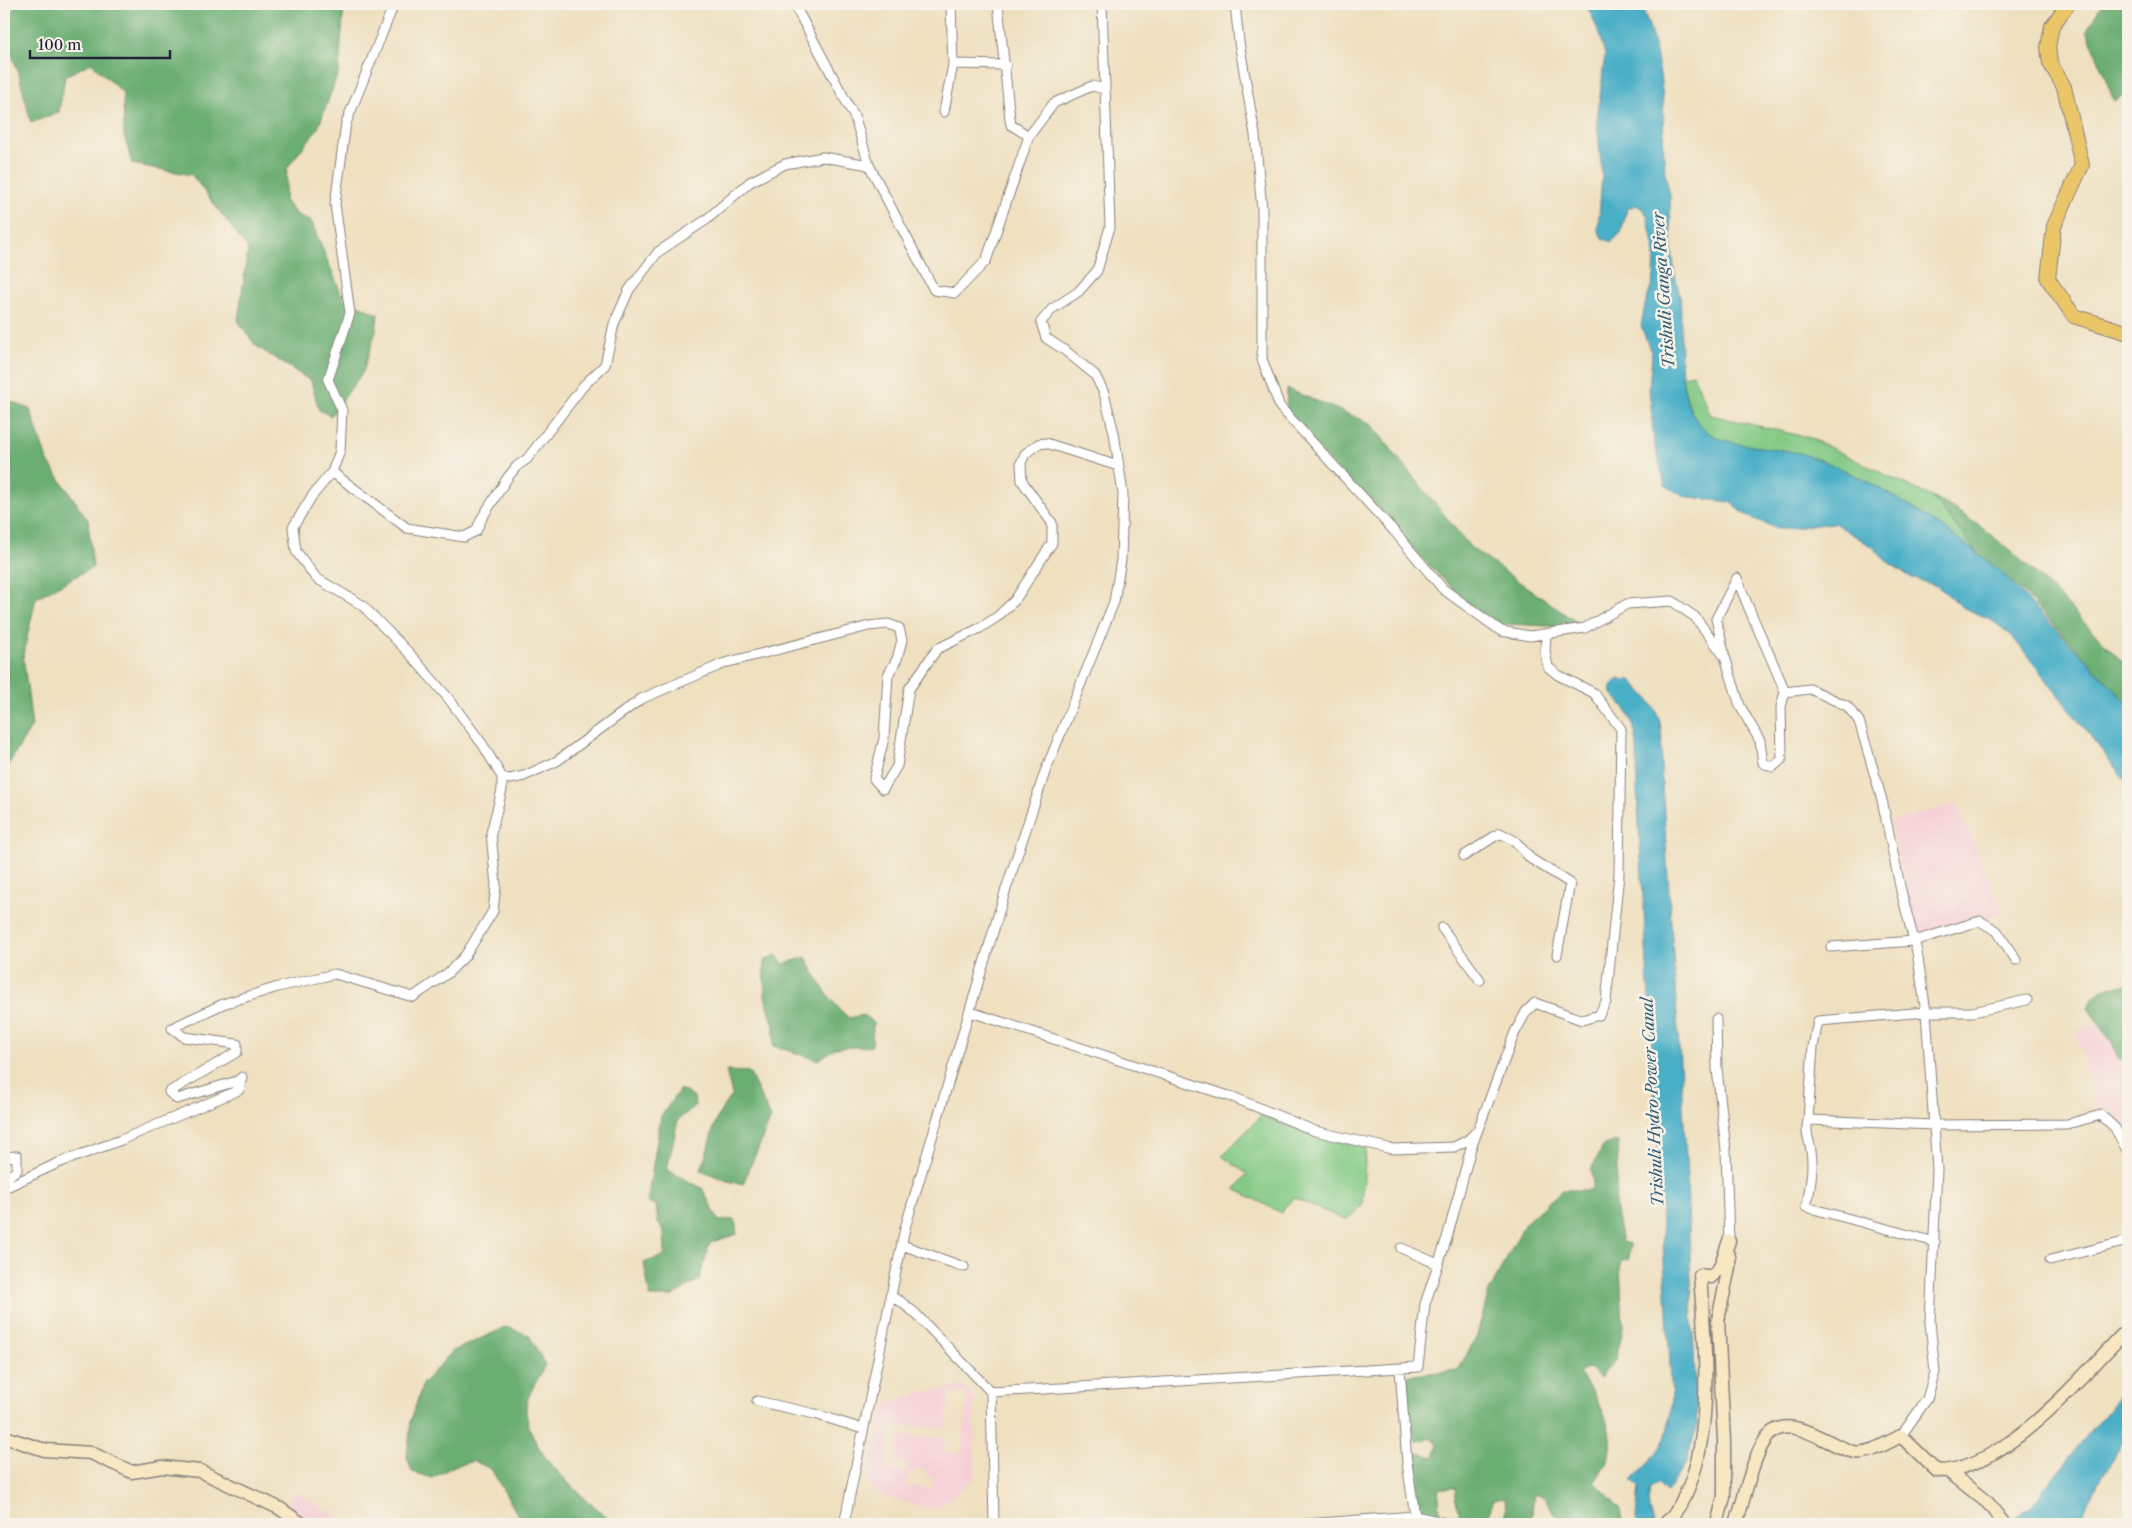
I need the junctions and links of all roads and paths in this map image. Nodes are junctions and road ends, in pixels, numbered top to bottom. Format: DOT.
graph roads {
  1 [pos="394,4"];
  2 [pos="794,4"];
  3 [pos="951,4"];
  4 [pos="998,4"];
  5 [pos="1102,4"];
  6 [pos="1235,4"];
  7 [pos="2068,4"];
  8 [pos="953,64"];
  9 [pos="1006,64"];
  10 [pos="1105,89"];
  11 [pos="944,112"];
  12 [pos="1029,136"];
  13 [pos="869,165"];
  14 [pos="2128,333"];
  15 [pos="1118,466"];
  16 [pos="332,472"];
  17 [pos="1546,634"];
  18 [pos="1725,657"];
  19 [pos="1785,692"];
  20 [pos="502,777"];
  21 [pos="1464,856"];
  22 [pos="1442,928"];
  23 [pos="1914,941"];
  24 [pos="1831,947"];
  25 [pos="1557,955"];
  26 [pos="2016,960"];
  27 [pos="1480,980"];
  28 [pos="2027,1000"];
  29 [pos="971,1012"];
  30 [pos="1926,1012"];
  31 [pos="1716,1019"];
  32 [pos="1808,1120"];
  33 [pos="1935,1125"];
  34 [pos="1478,1129"];
  35 [pos="2128,1152"];
  36 [pos="4,1157"];
  37 [pos="1729,1241"];
  38 [pos="2128,1241"];
  39 [pos="1934,1242"];
  40 [pos="902,1245"];
  41 [pos="1401,1248"];
  42 [pos="2050,1260"];
  43 [pos="1438,1264"];
  44 [pos="964,1267"];
  45 [pos="890,1296"];
  46 [pos="2128,1335"];
  47 [pos="1400,1369"];
  48 [pos="991,1392"];
  49 [pos="757,1401"];
  50 [pos="863,1429"];
  51 [pos="1901,1436"];
  52 [pos="4,1437"];
  53 [pos="1948,1471"];
  54 [pos="1415,1516"];
  55 [pos="302,1524"];
  56 [pos="844,1524"];
  57 [pos="994,1524"];
  58 [pos="1306,1524"];
  59 [pos="1451,1524"];
  60 [pos="1665,1524"];
  61 [pos="1717,1524"];
  62 [pos="1736,1524"];
  63 [pos="2004,1524"];
  1 -- 16 [label="street"];
  2 -- 13 [label="street"];
  3 -- 8 [label="street"];
  4 -- 9 [label="street"];
  5 -- 10 [label="street"];
  6 -- 17 [label="street"];
  7 -- 14 [label="main road"];
  8 -- 9 [label="street"];
  8 -- 11 [label="street"];
  9 -- 12 [label="street"];
  10 -- 12 [label="street"];
  10 -- 15 [label="street"];
  12 -- 13 [label="street"];
  13 -- 16 [label="street"];
  15 -- 20 [label="street"];
  15 -- 29 [label="street"];
  16 -- 20 [label="street"];
  17 -- 18 [label="street"];
  17 -- 34 [label="street"];
  18 -- 19 [label="street"];
  18 -- 19 [label="street"];
  19 -- 23 [label="street"];
  20 -- 36 [label="street"];
  21 -- 25 [label="street"];
  22 -- 27 [label="street"];
  23 -- 24 [label="street"];
  23 -- 26 [label="street"];
  23 -- 30 [label="street"];
  28 -- 30 [label="street"];
  29 -- 34 [label="street"];
  29 -- 40 [label="street"];
  30 -- 32 [label="street"];
  30 -- 33 [label="street"];
  31 -- 37 [label="street"];
  32 -- 33 [label="street"];
  32 -- 39 [label="street"];
  33 -- 35 [label="street"];
  33 -- 39 [label="street"];
  34 -- 43 [label="street"];
  37 -- 60 [label="street"];
  37 -- 61 [label="street"];
  38 -- 42 [label="street"];
  39 -- 51 [label="street"];
  40 -- 44 [label="street"];
  40 -- 45 [label="street"];
  41 -- 43 [label="street"];
  43 -- 47 [label="street"];
  45 -- 48 [label="street"];
  45 -- 50 [label="street"];
  46 -- 53 [label="street"];
  47 -- 48 [label="street"];
  47 -- 54 [label="street"];
  48 -- 57 [label="street"];
  49 -- 50 [label="street"];
  50 -- 56 [label="street"];
  51 -- 53 [label="street"];
  51 -- 62 [label="street"];
  52 -- 55 [label="street"];
  53 -- 63 [label="street"];
  54 -- 58 [label="street"];
  54 -- 59 [label="street"];
}
